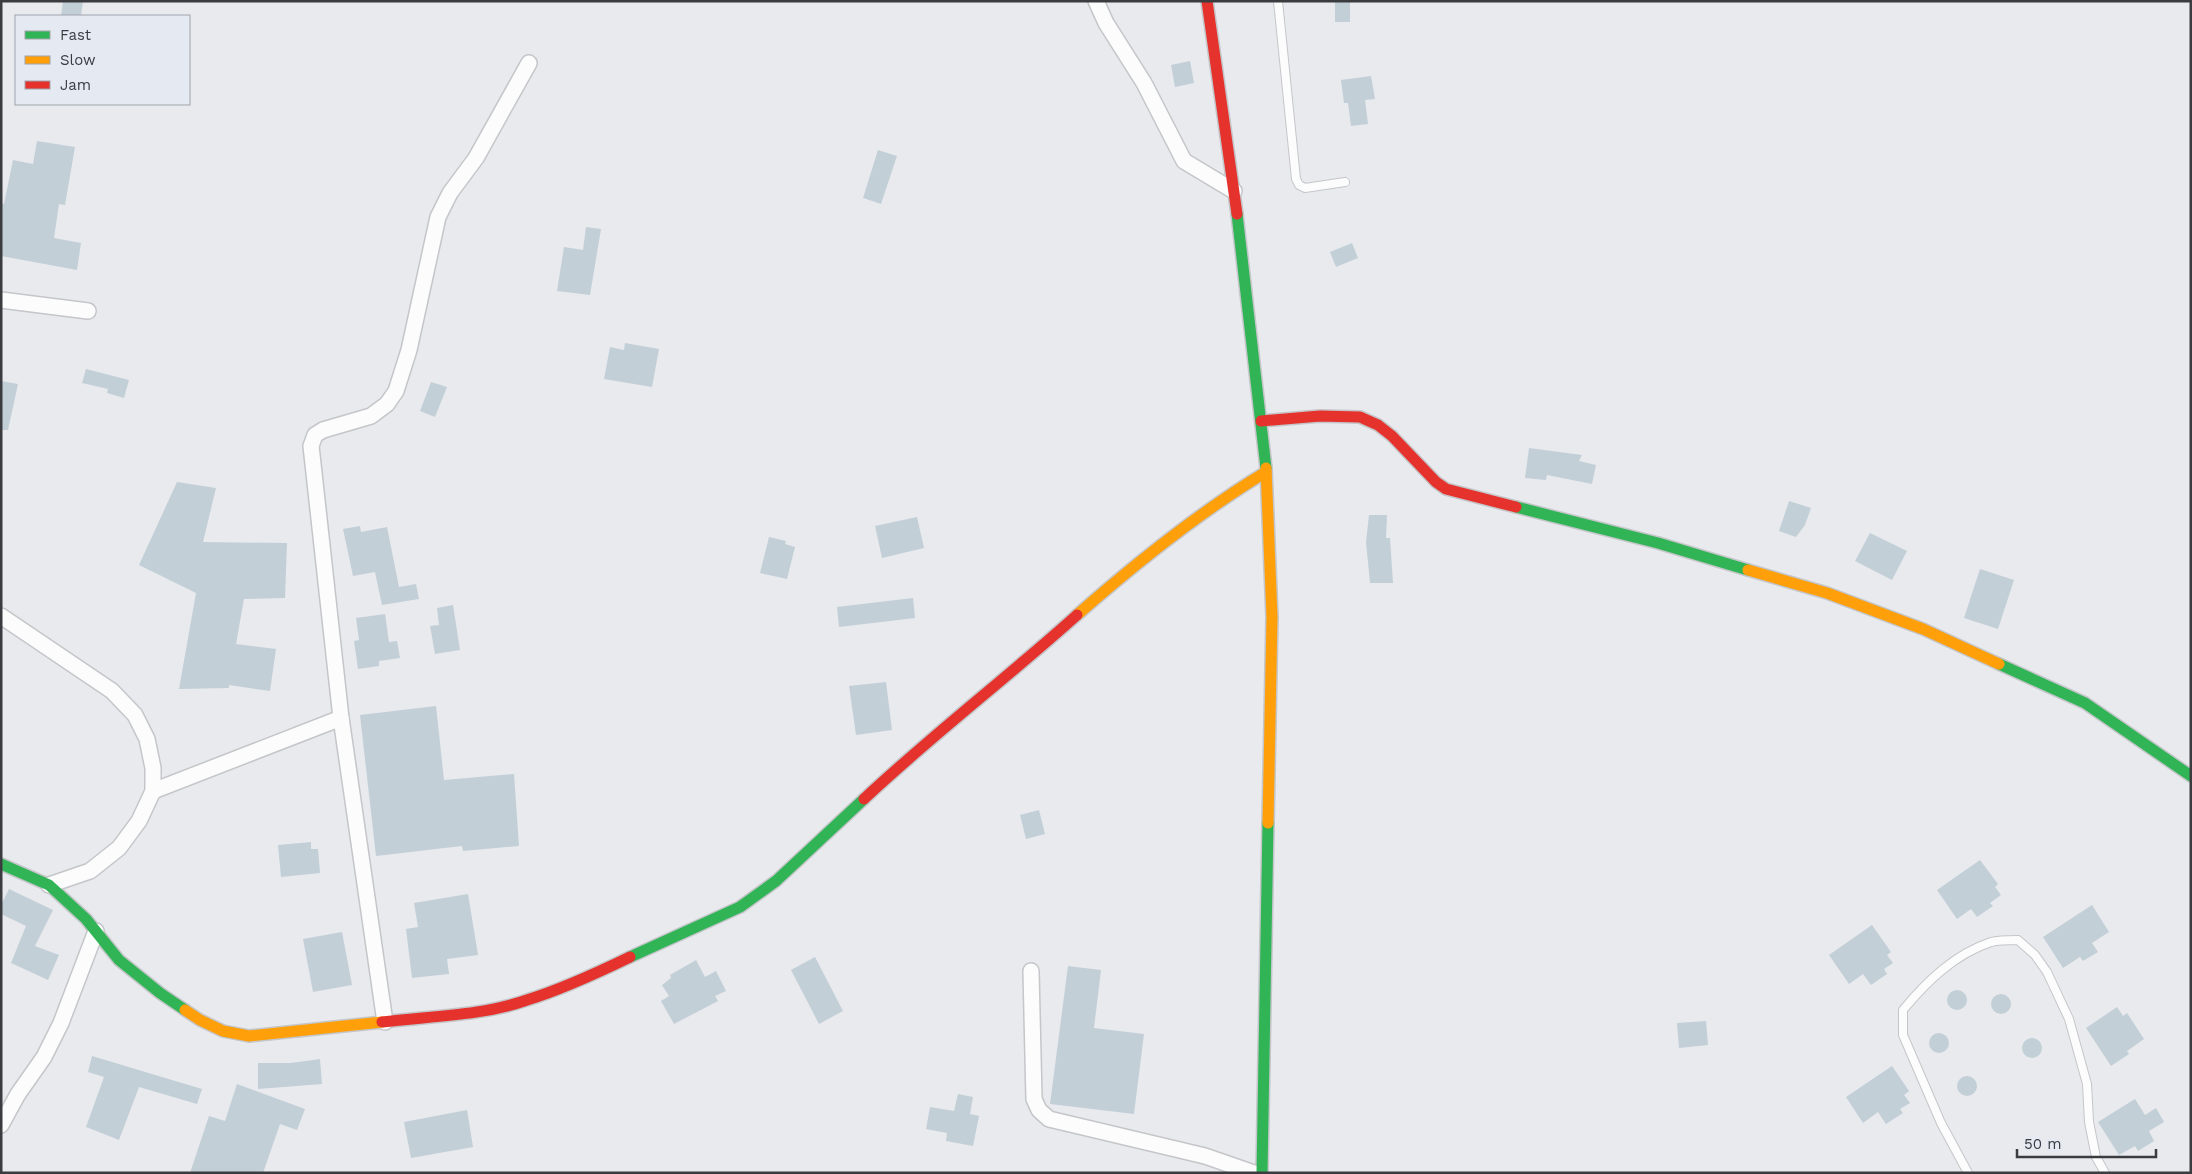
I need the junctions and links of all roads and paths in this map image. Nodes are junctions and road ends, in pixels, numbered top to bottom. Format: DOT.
graph roads {
  1 [pos="1096,1"];
  2 [pos="1207,1"];
  3 [pos="1278,1"];
  4 [pos="530,63"];
  5 [pos="1345,182"];
  6 [pos="1234,191"];
  7 [pos="1,300"];
  8 [pos="88,311"];
  9 [pos="1261,421"];
  10 [pos="1266,472"];
  11 [pos="1,616"];
  12 [pos="342,718"];
  13 [pos="2191,776"];
  14 [pos="153,791"];
  15 [pos="1,864"];
  16 [pos="48,885"];
  17 [pos="96,931"];
  18 [pos="1031,971"];
  19 [pos="386,1022"];
  20 [pos="1,1125"];
  21 [pos="1254,1173"];
  22 [pos="1262,1173"];
  23 [pos="1968,1173"];
  24 [pos="2105,1173"];
  1 -- 6 [label="street"];
  2 -- 6 [label="main road"];
  3 -- 5 [label="lane"];
  4 -- 12 [label="street"];
  6 -- 9 [label="main road"];
  7 -- 8 [label="street"];
  9 -- 10 [label="main road"];
  9 -- 13 [label="main road"];
  10 -- 19 [label="main road"];
  10 -- 22 [label="main road"];
  11 -- 14 [label="street"];
  12 -- 14 [label="street"];
  12 -- 19 [label="street"];
  14 -- 16 [label="street"];
  15 -- 16 [label="main road"];
  16 -- 17 [label="main road"];
  17 -- 19 [label="main road"];
  17 -- 20 [label="street"];
  18 -- 21 [label="street"];
  23 -- 24 [label="lane"];
}
